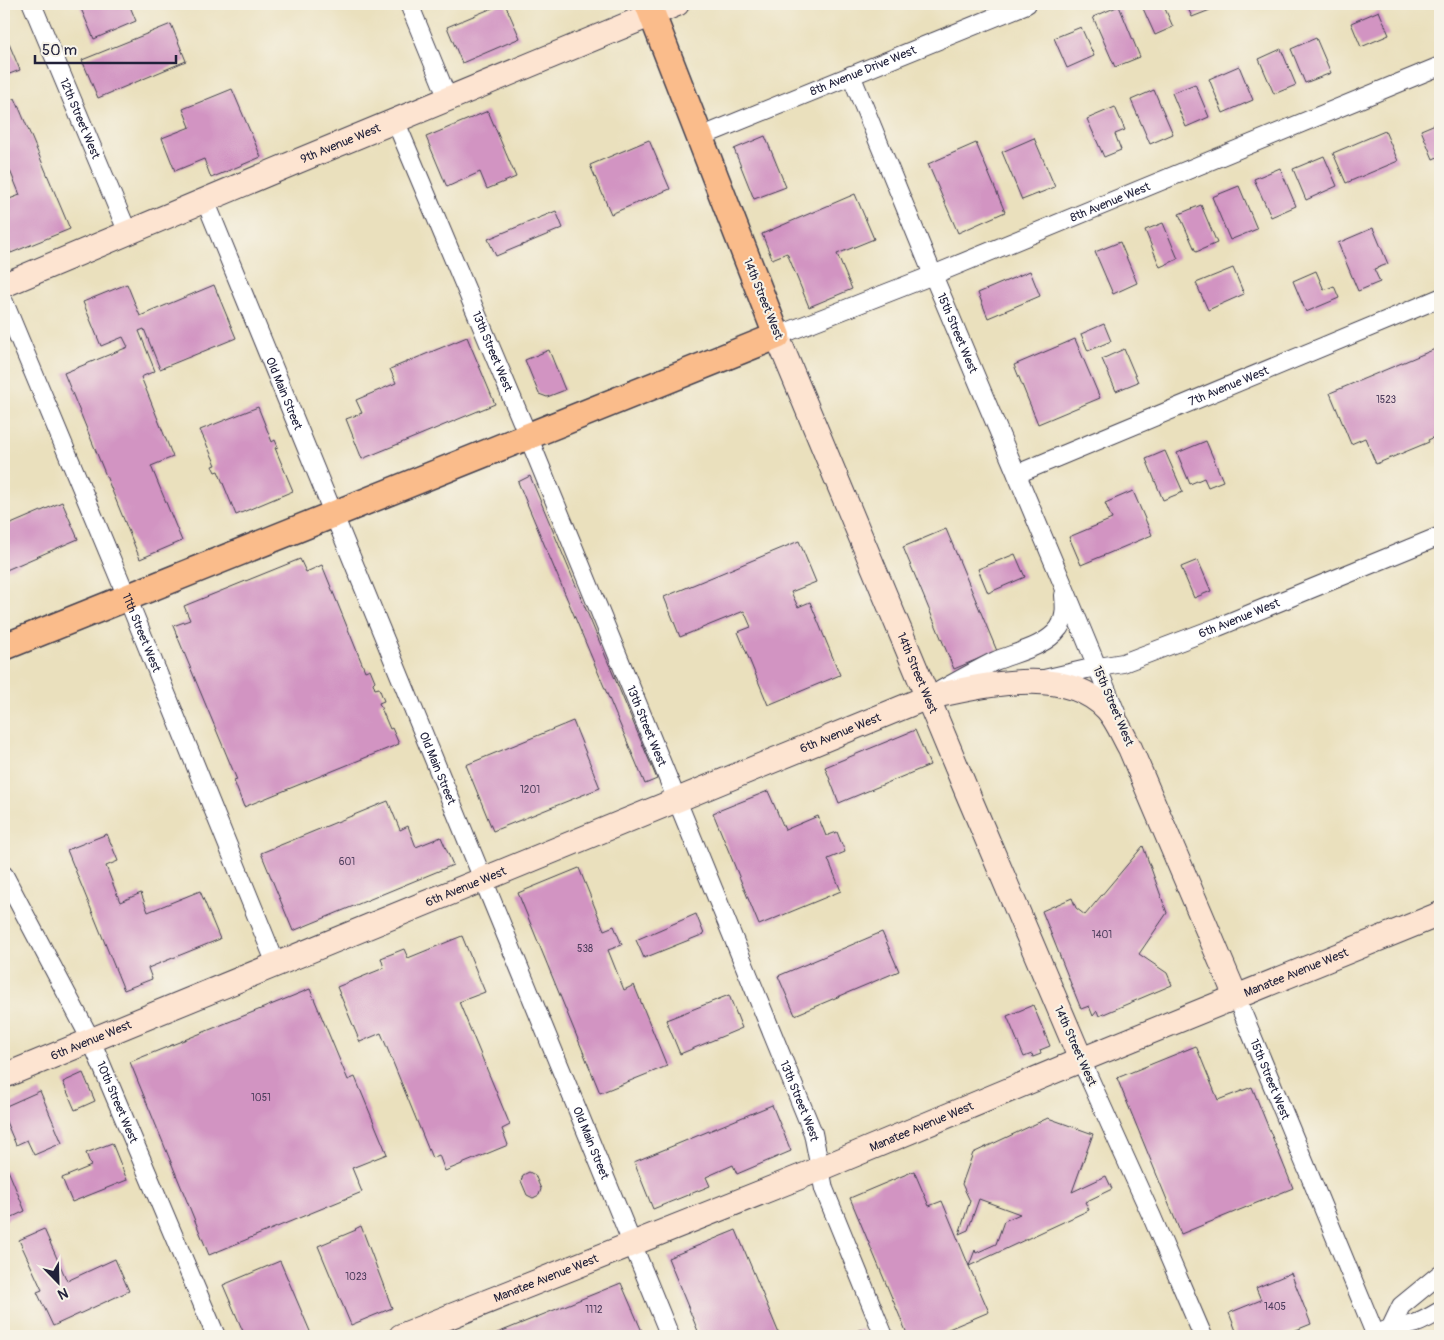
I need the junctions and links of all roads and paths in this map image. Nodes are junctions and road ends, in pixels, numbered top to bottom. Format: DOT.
graph roads {
  1 [pos="32,4"];
  2 [pos="409,4"];
  3 [pos="677,4"];
  4 [pos="1028,4"];
  5 [pos="650,9"];
  6 [pos="1440,66"];
  7 [pos="851,76"];
  8 [pos="448,99"];
  9 [pos="395,120"];
  10 [pos="700,137"];
  11 [pos="205,200"];
  12 [pos="128,233"];
  13 [pos="933,275"];
  14 [pos="4,285"];
  15 [pos="1440,298"];
  16 [pos="4,302"];
  17 [pos="777,336"];
  18 [pos="528,436"];
  19 [pos="1017,474"];
  20 [pos="334,514"];
  21 [pos="1440,536"];
  22 [pos="1062,582"];
  23 [pos="128,597"];
  24 [pos="4,647"];
  25 [pos="1097,668"];
  26 [pos="1032,681"];
  27 [pos="928,697"];
  28 [pos="1130,748"];
  29 [pos="676,799"];
  30 [pos="4,875"];
  31 [pos="483,878"];
  32 [pos="1440,914"];
  33 [pos="276,964"];
  34 [pos="1236,997"];
  35 [pos="91,1040"];
  36 [pos="1081,1060"];
  37 [pos="4,1076"];
  38 [pos="820,1168"];
  39 [pos="632,1244"];
  40 [pos="1440,1274"];
  41 [pos="1440,1311"];
  42 [pos="1379,1334"];
  43 [pos="216,1336"];
  44 [pos="401,1336"];
  45 [pos="670,1336"];
  46 [pos="884,1336"];
  47 [pos="1203,1336"];
  1 -- 12 [label="street, 12th Street West"];
  2 -- 8 [label="street"];
  3 -- 5 [label="main road, 9th Avenue West"];
  4 -- 7 [label="street, 8th Avenue Drive West"];
  5 -- 8 [label="main road, 9th Avenue West"];
  5 -- 10 [label="main road, 14th Street West"];
  6 -- 13 [label="street, 8th Avenue West"];
  7 -- 10 [label="street, 8th Avenue Drive West"];
  7 -- 13 [label="street, 15th Street West"];
  8 -- 9 [label="main road, 9th Avenue West"];
  9 -- 11 [label="main road, 9th Avenue West"];
  9 -- 18 [label="street, 13th Street West"];
  10 -- 17 [label="main road, 14th Street West"];
  11 -- 12 [label="main road, 9th Avenue West"];
  11 -- 20 [label="street, Old Main Street"];
  12 -- 14 [label="main road, 9th Avenue West"];
  13 -- 17 [label="street, 8th Avenue West"];
  13 -- 19 [label="street, 15th Street West"];
  15 -- 19 [label="street, 7th Avenue West"];
  16 -- 23 [label="street, 11th Street West"];
  17 -- 18 [label="main road"];
  17 -- 27 [label="main road, 14th Street West"];
  18 -- 20 [label="main road"];
  18 -- 29 [label="street, 13th Street West"];
  19 -- 22 [label="street, 15th Street West"];
  20 -- 23 [label="main road"];
  20 -- 31 [label="street, Old Main Street"];
  21 -- 25 [label="street, 6th Avenue West"];
  22 -- 25 [label="street, 15th Street West"];
  22 -- 27 [label="street, 6th Avenue West"];
  23 -- 24 [label="main road"];
  23 -- 33 [label="street, 11th Street West"];
  25 -- 26 [label="street, 6th Avenue West"];
  25 -- 28 [label="street, 15th Street West"];
  26 -- 27 [label="main road, 6th Avenue West"];
  26 -- 28 [label="main road, 6th Avenue West"];
  27 -- 29 [label="main road, 6th Avenue West"];
  27 -- 36 [label="main road, 14th Street West"];
  28 -- 34 [label="main road, 15th Street West"];
  29 -- 31 [label="main road, 6th Avenue West"];
  29 -- 38 [label="street, 13th Street West"];
  30 -- 35 [label="street, 10th Street West"];
  31 -- 33 [label="main road, 6th Avenue West"];
  31 -- 39 [label="street, Old Main Street"];
  32 -- 34 [label="main road, Manatee Avenue West"];
  33 -- 35 [label="main road, 6th Avenue West"];
  34 -- 36 [label="main road, Manatee Avenue West"];
  34 -- 42 [label="street, 15th Street West"];
  35 -- 37 [label="main road, 6th Avenue West"];
  35 -- 43 [label="street, 10th Street West"];
  36 -- 38 [label="main road, Manatee Avenue West"];
  36 -- 47 [label="street, 14th Street West"];
  38 -- 39 [label="main road, Manatee Avenue West"];
  38 -- 46 [label="street, 13th Street West"];
  39 -- 44 [label="main road, Manatee Avenue West"];
  39 -- 45 [label="street, Old Main Street"];
  40 -- 42 [label="street"];
  41 -- 42 [label="street"];
}
